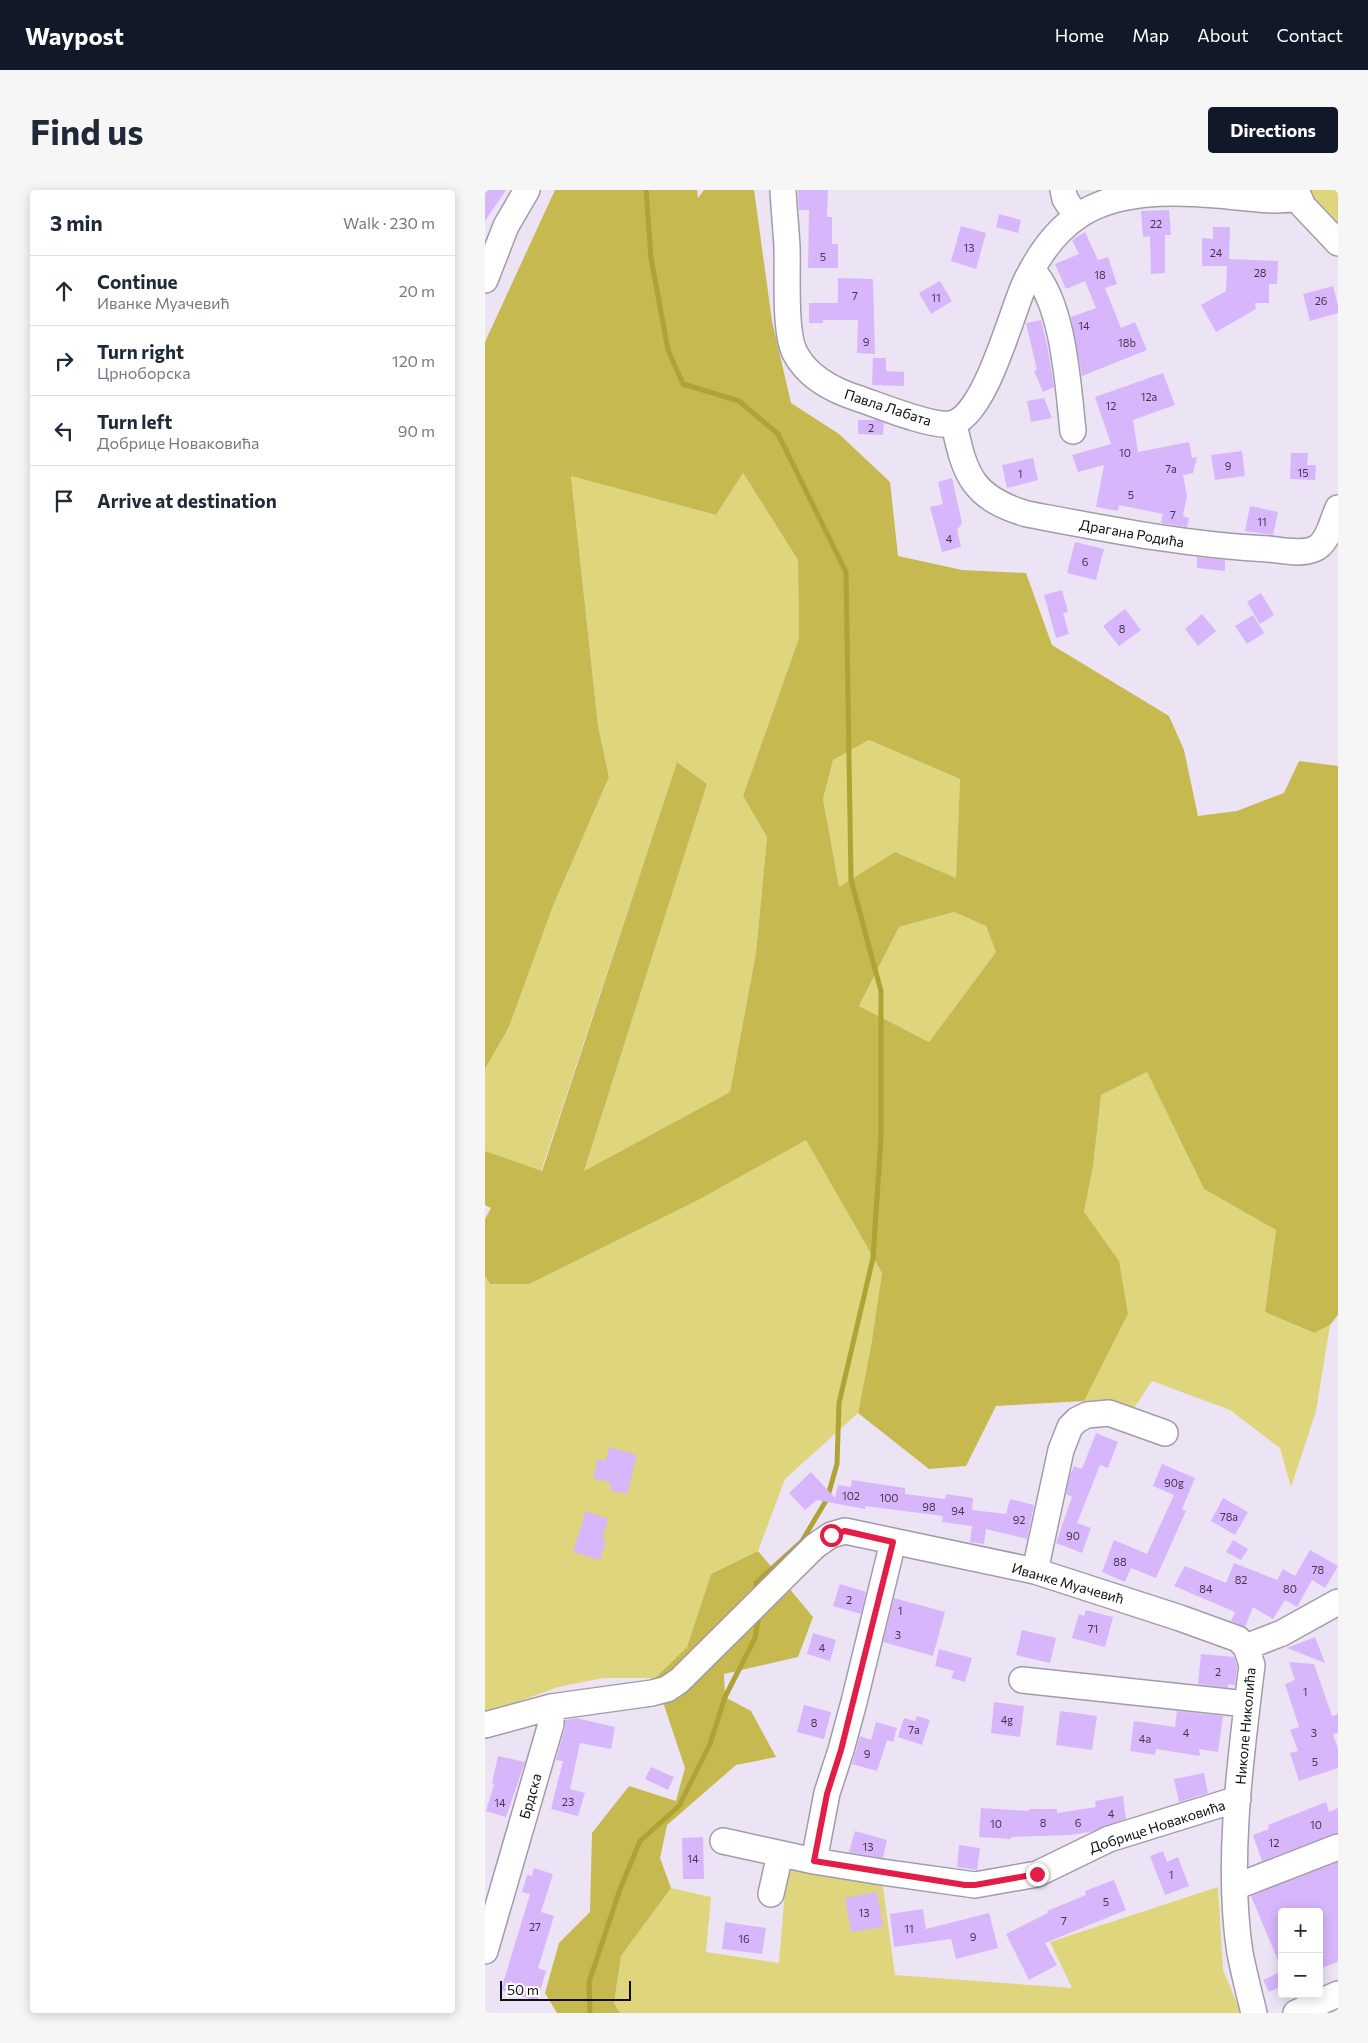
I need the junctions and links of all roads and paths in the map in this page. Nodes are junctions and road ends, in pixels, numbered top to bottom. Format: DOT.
graph roads {
  1 [pos="527,190"];
  2 [pos="783,190"];
  3 [pos="1063,190"];
  4 [pos="1297,194"];
  5 [pos="1077,217"];
  6 [pos="1338,243"];
  7 [pos="1033,270"];
  8 [pos="485,280"];
  9 [pos="953,424"];
  10 [pos="1073,431"];
  11 [pos="1338,508"];
  12 [pos="1165,1433"];
  13 [pos="893,1542"];
  14 [pos="1035,1571"];
  15 [pos="1338,1602"];
  16 [pos="1246,1647"];
  17 [pos="1022,1680"];
  18 [pos="1247,1704"];
  19 [pos="551,1707"];
  20 [pos="485,1725"];
  21 [pos="1238,1799"];
  22 [pos="723,1841"];
  23 [pos="1338,1847"];
  24 [pos="779,1854"];
  25 [pos="814,1861"];
  26 [pos="1235,1887"];
  27 [pos="771,1894"];
  28 [pos="485,1950"];
  29 [pos="1338,1994"];
  30 [pos="1254,2013"];
  31 [pos="1296,2013"];
  1 -- 8 [label="street"];
  2 -- 9 [label="street, Павла Лабата"];
  3 -- 5 [label="street"];
  4 -- 5 [label="street"];
  4 -- 6 [label="street"];
  5 -- 7 [label="street"];
  7 -- 9 [label="street"];
  7 -- 10 [label="street"];
  9 -- 11 [label="street, Драгана Родића"];
  12 -- 14 [label="street"];
  13 -- 14 [label="street, Иванке Муачевић"];
  13 -- 19 [label="street, Иванке Муачевић"];
  13 -- 25 [label="street"];
  14 -- 16 [label="street, Иванке Муачевић"];
  15 -- 16 [label="street"];
  16 -- 18 [label="street, Николе Николића"];
  17 -- 18 [label="street"];
  18 -- 21 [label="street, Николе Николића"];
  19 -- 20 [label="street"];
  19 -- 28 [label="street, Брдска"];
  21 -- 25 [label="street, Добрице Новаковића"];
  21 -- 26 [label="street, Николе Николића"];
  22 -- 24 [label="street, Добрице Новаковића"];
  23 -- 26 [label="street"];
  24 -- 25 [label="street, Добрице Новаковића"];
  24 -- 27 [label="street"];
  26 -- 30 [label="street, Николе Николића"];
  29 -- 31 [label="street"];
}
